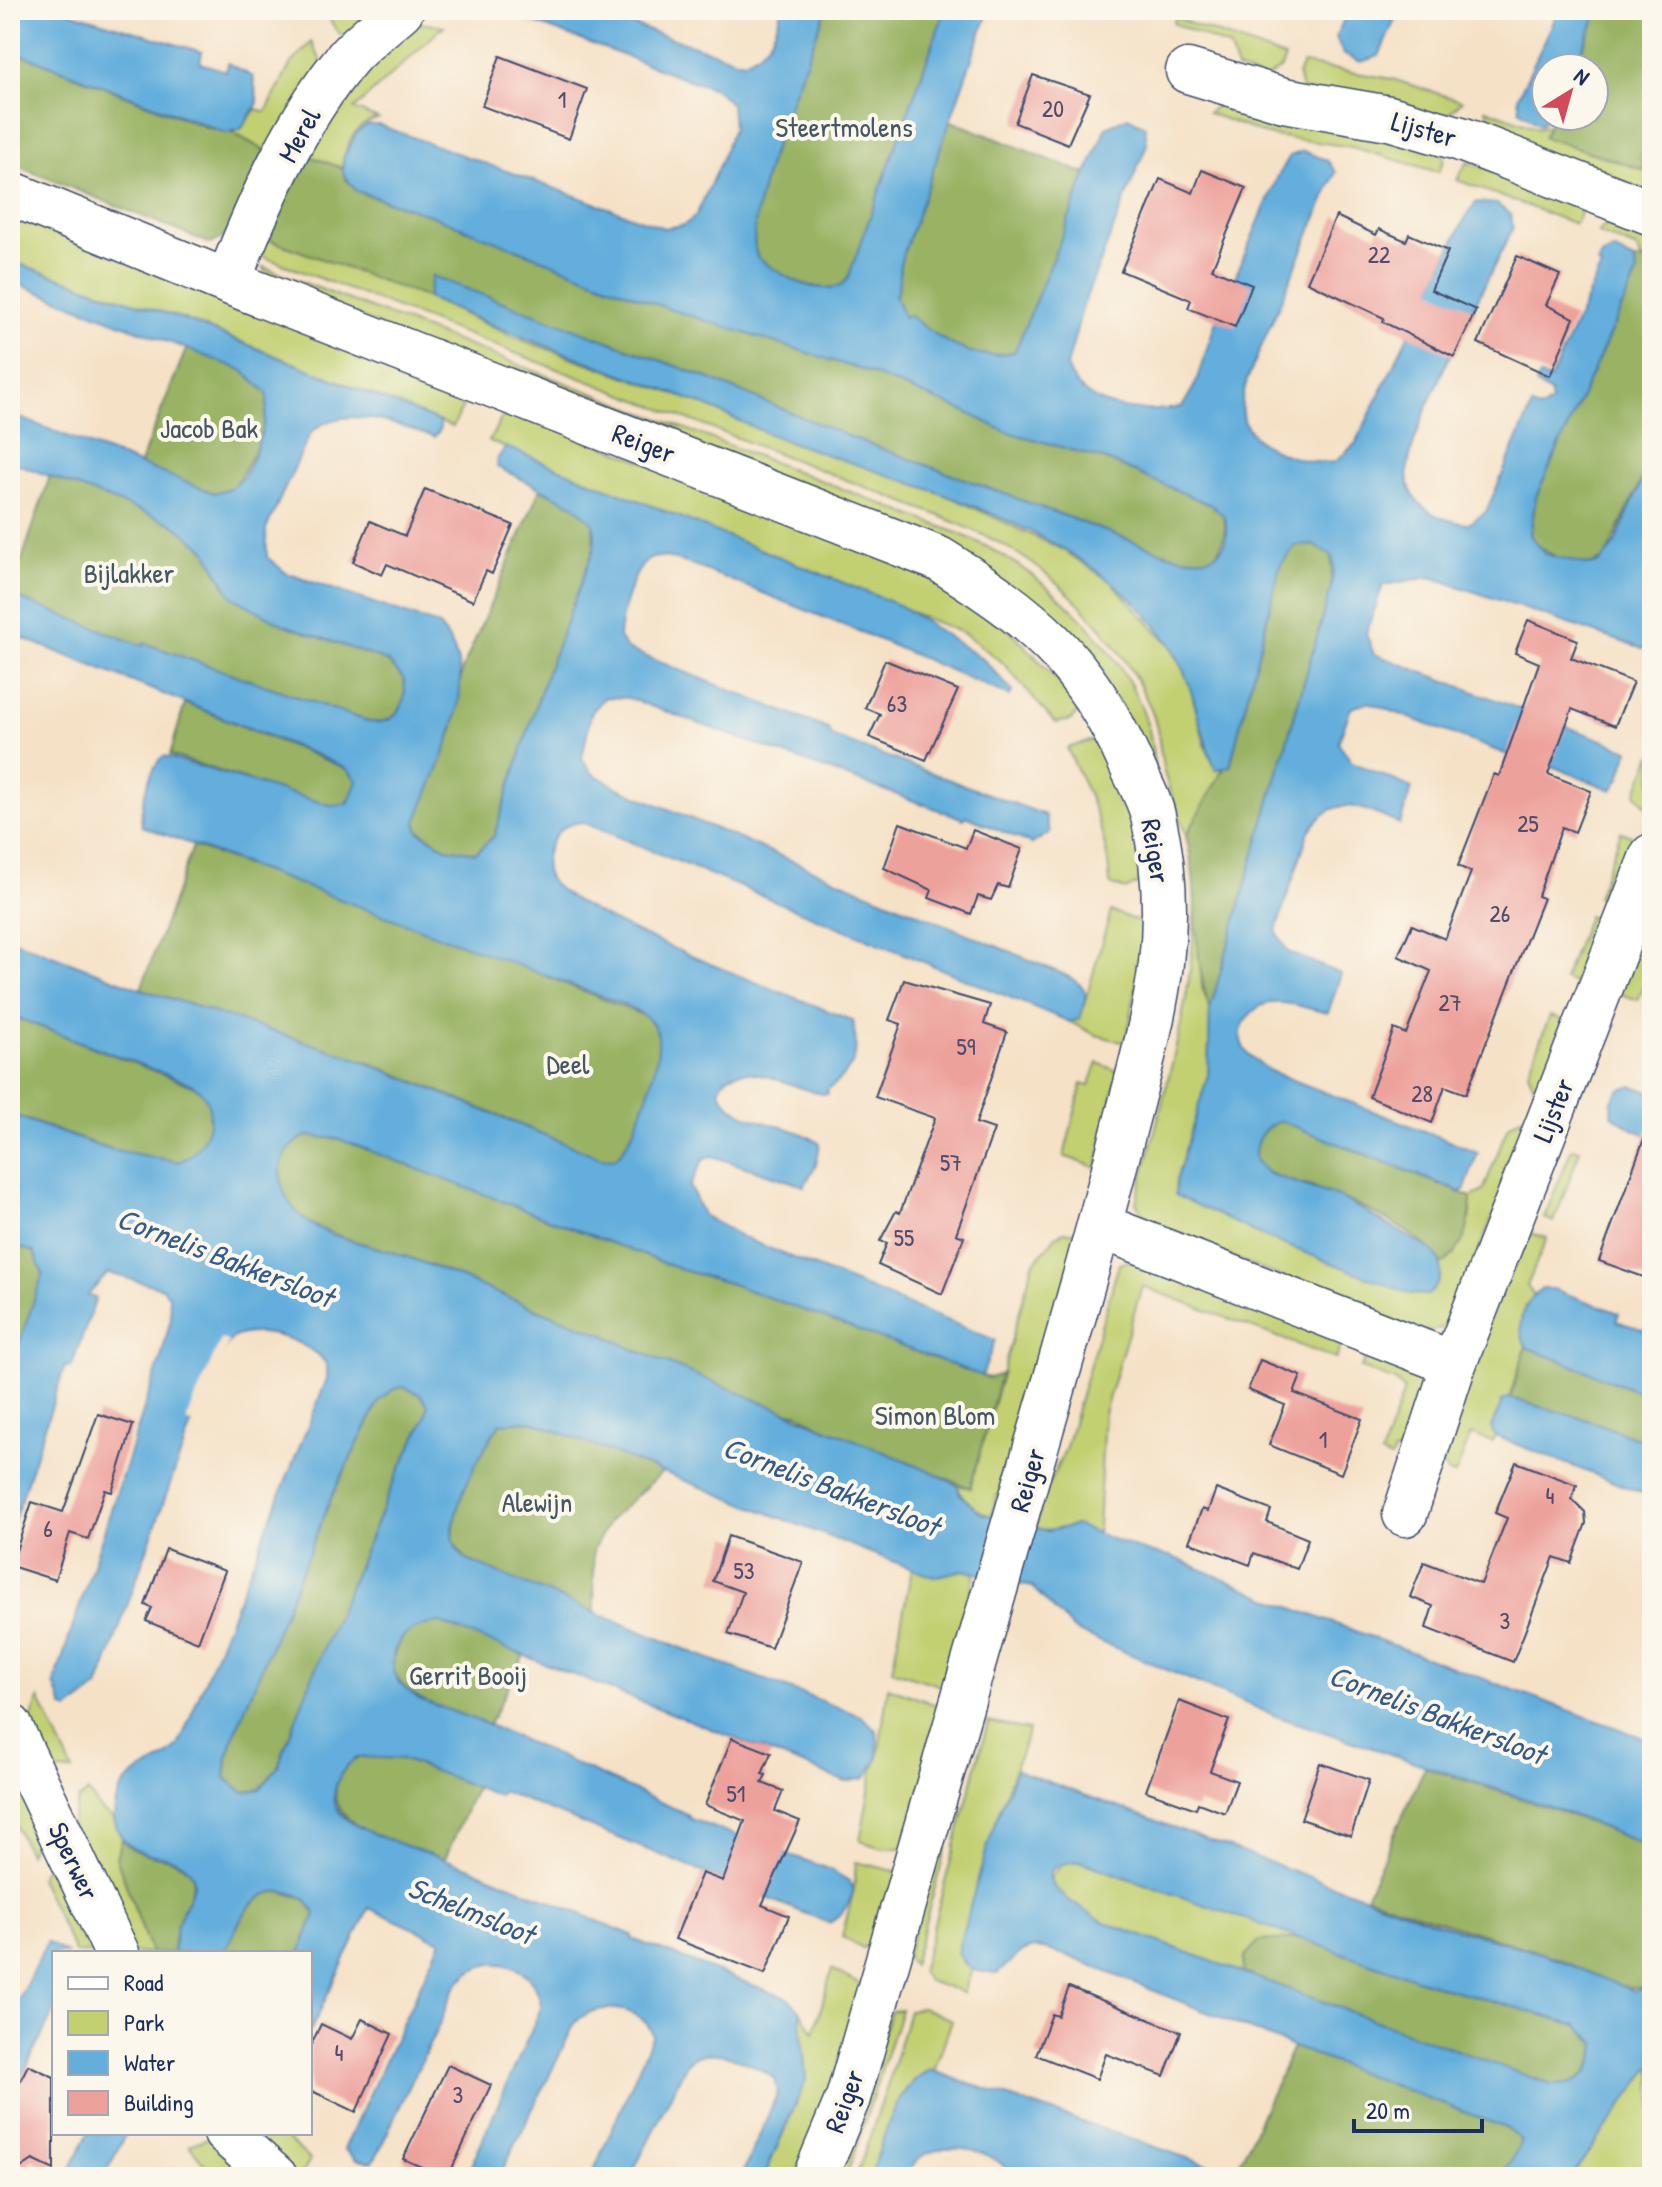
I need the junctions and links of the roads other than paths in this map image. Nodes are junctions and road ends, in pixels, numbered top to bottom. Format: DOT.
graph roads {
  1 [pos="401,10"];
  2 [pos="1188,71"];
  3 [pos="10,193"];
  4 [pos="1652,213"];
  5 [pos="228,282"];
  6 [pos="1652,856"];
  7 [pos="1100,1226"];
  8 [pos="1454,1364"];
  9 [pos="1405,1514"];
  10 [pos="10,1726"];
  11 [pos="116,1951"];
  12 [pos="228,2135"];
  13 [pos="275,2177"];
  14 [pos="815,2177"];
  1 -- 5 [label="street, Merel"];
  2 -- 4 [label="street, Lijster"];
  3 -- 5 [label="street, Reiger"];
  5 -- 7 [label="street, Reiger"];
  6 -- 8 [label="street, Lijster"];
  7 -- 8 [label="street"];
  7 -- 14 [label="street, Reiger"];
  8 -- 9 [label="street, Lijster"];
  10 -- 11 [label="street, Sperwer"];
  12 -- 13 [label="street"];
}
